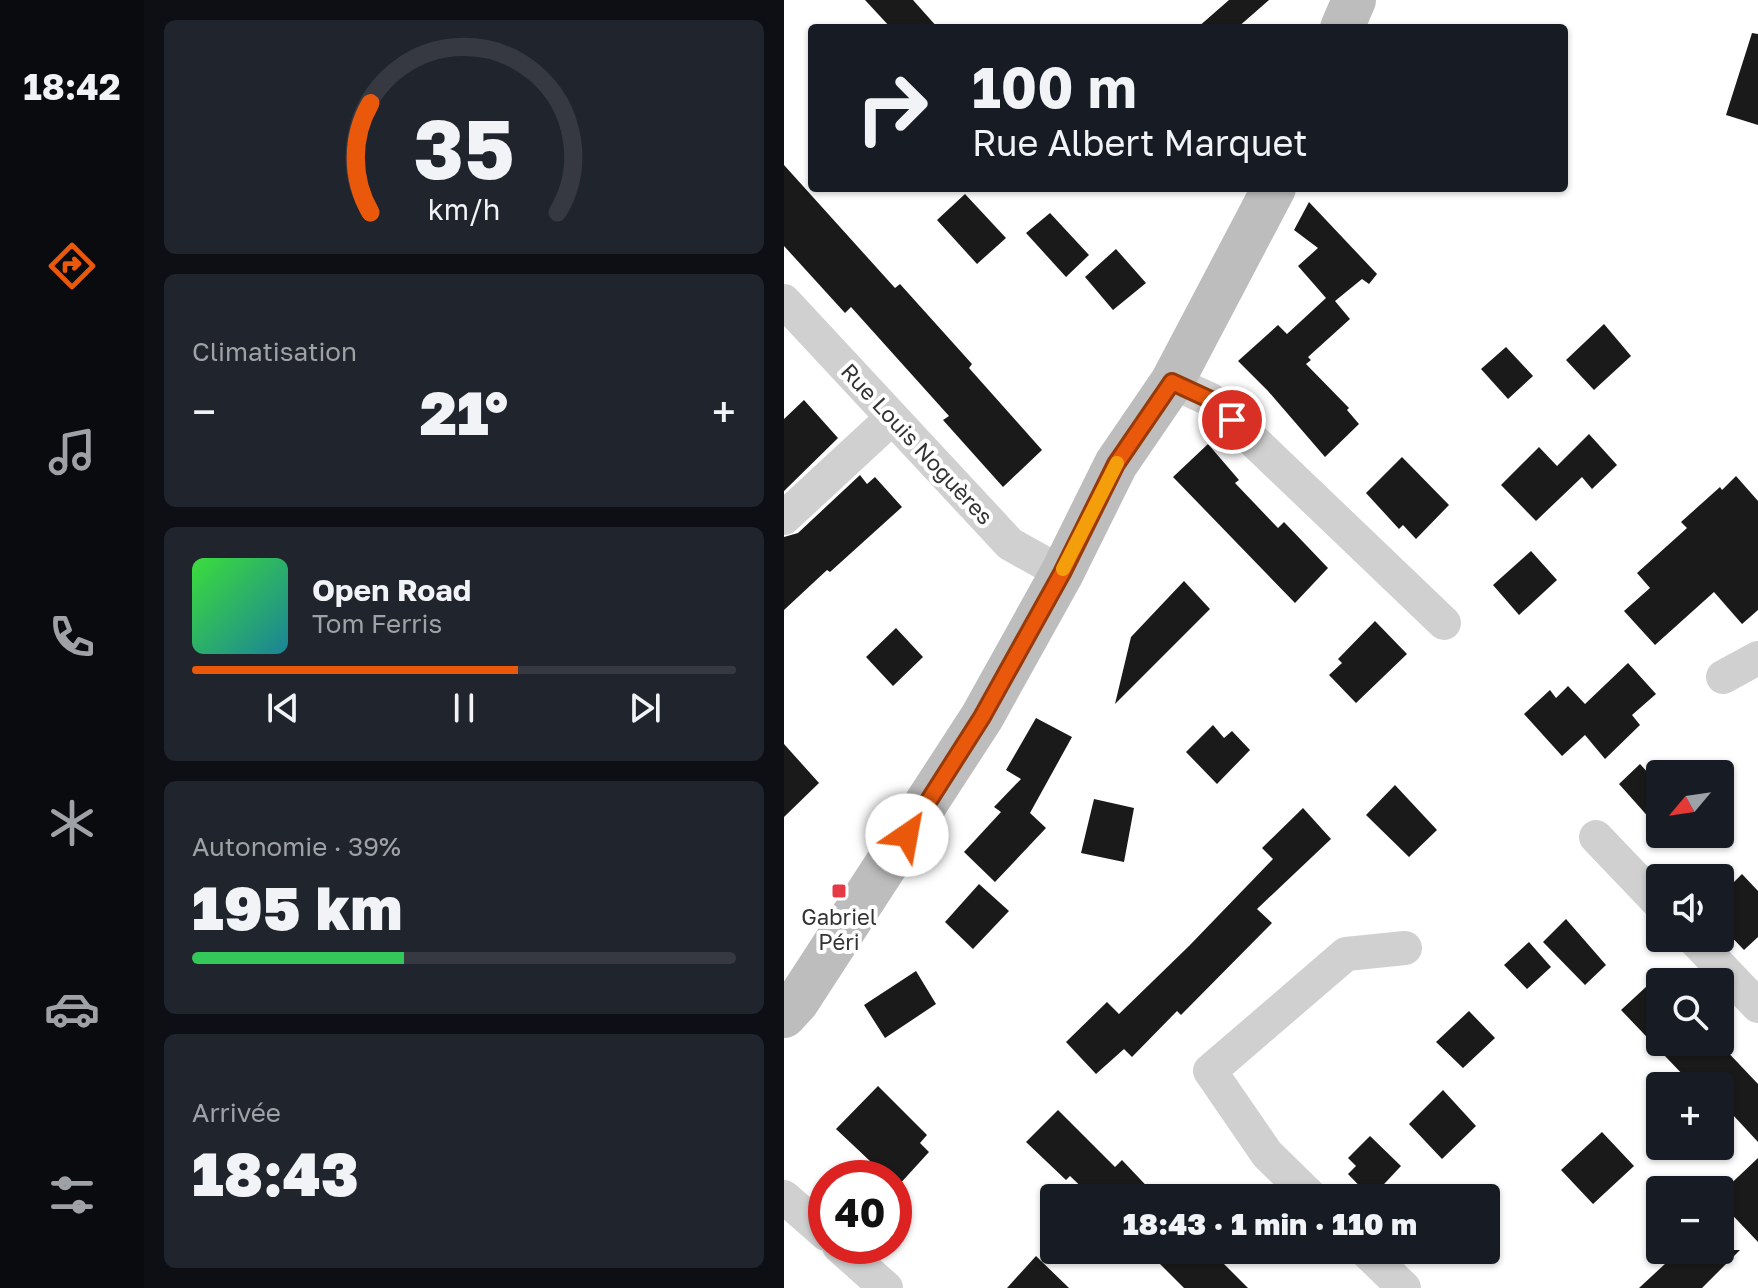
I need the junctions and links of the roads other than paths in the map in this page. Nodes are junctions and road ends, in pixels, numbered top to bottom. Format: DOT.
graph roads {
  1 [pos="1354,0"];
  2 [pos="1344,24"];
  3 [pos="1272,192"];
  4 [pos="784,301"];
  5 [pos="1172,382"];
  6 [pos="892,418"];
  7 [pos="784,518"];
  8 [pos="1062,573"];
  9 [pos="1444,623"];
  10 [pos="1758,658"];
  11 [pos="1723,677"];
  12 [pos="1596,837"];
  13 [pos="1646,889"];
  14 [pos="1405,948"];
  15 [pos="1706,952"];
  16 [pos="1758,1006"];
  17 [pos="784,1016"];
  18 [pos="1298,1184"];
  19 [pos="784,1197"];
  20 [pos="808,1218"];
  21 [pos="859,1264"];
  22 [pos="1379,1264"];
  23 [pos="886,1288"];
  24 [pos="1404,1288"];
  1 -- 2 [label="street"];
  3 -- 5 [label="street"];
  4 -- 6 [label="street, Rue Louis Noguères"];
  5 -- 8 [label="street"];
  5 -- 9 [label="street"];
  6 -- 7 [label="street"];
  6 -- 8 [label="street, Rue Louis Noguères"];
  8 -- 17 [label="street"];
  10 -- 11 [label="street"];
  12 -- 13 [label="street"];
  14 -- 18 [label="street"];
  15 -- 16 [label="street"];
  19 -- 20 [label="street"];
  21 -- 23 [label="street"];
  22 -- 24 [label="street"];
}
